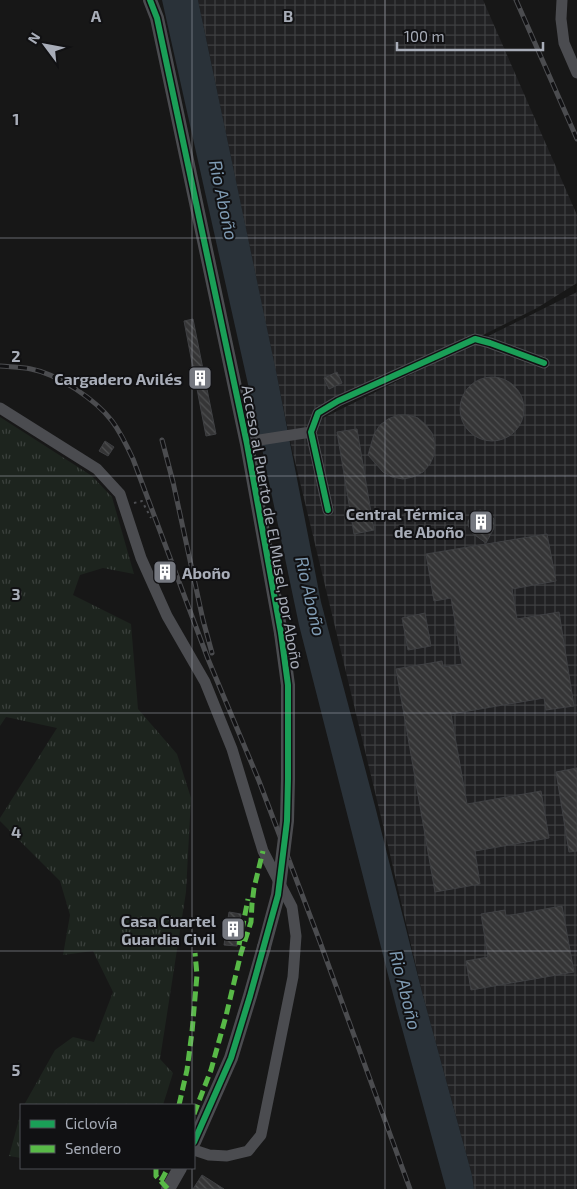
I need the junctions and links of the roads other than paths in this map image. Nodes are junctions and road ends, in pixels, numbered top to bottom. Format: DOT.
graph roads {
  1 [pos="150,0"];
  2 [pos="562,0"];
  3 [pos="577,74"];
  4 [pos="544,363"];
  5 [pos="0,408"];
  6 [pos="311,432"];
  7 [pos="250,442"];
  8 [pos="328,510"];
  9 [pos="195,1140"];
  10 [pos="195,1150"];
  11 [pos="179,1169"];
  12 [pos="168,1189"];
  1 -- 7 [label="street, Acceso al Puerto de El Musel, por Aboño"];
  2 -- 3 [label="street"];
  4 -- 6 [label="street"];
  5 -- 10 [label="street"];
  6 -- 7 [label="street"];
  6 -- 8 [label="street"];
  7 -- 9 [label="street, Acceso al Puerto de El Musel, por Aboño, bridge"];
  11 -- 12 [label="street"];
}
